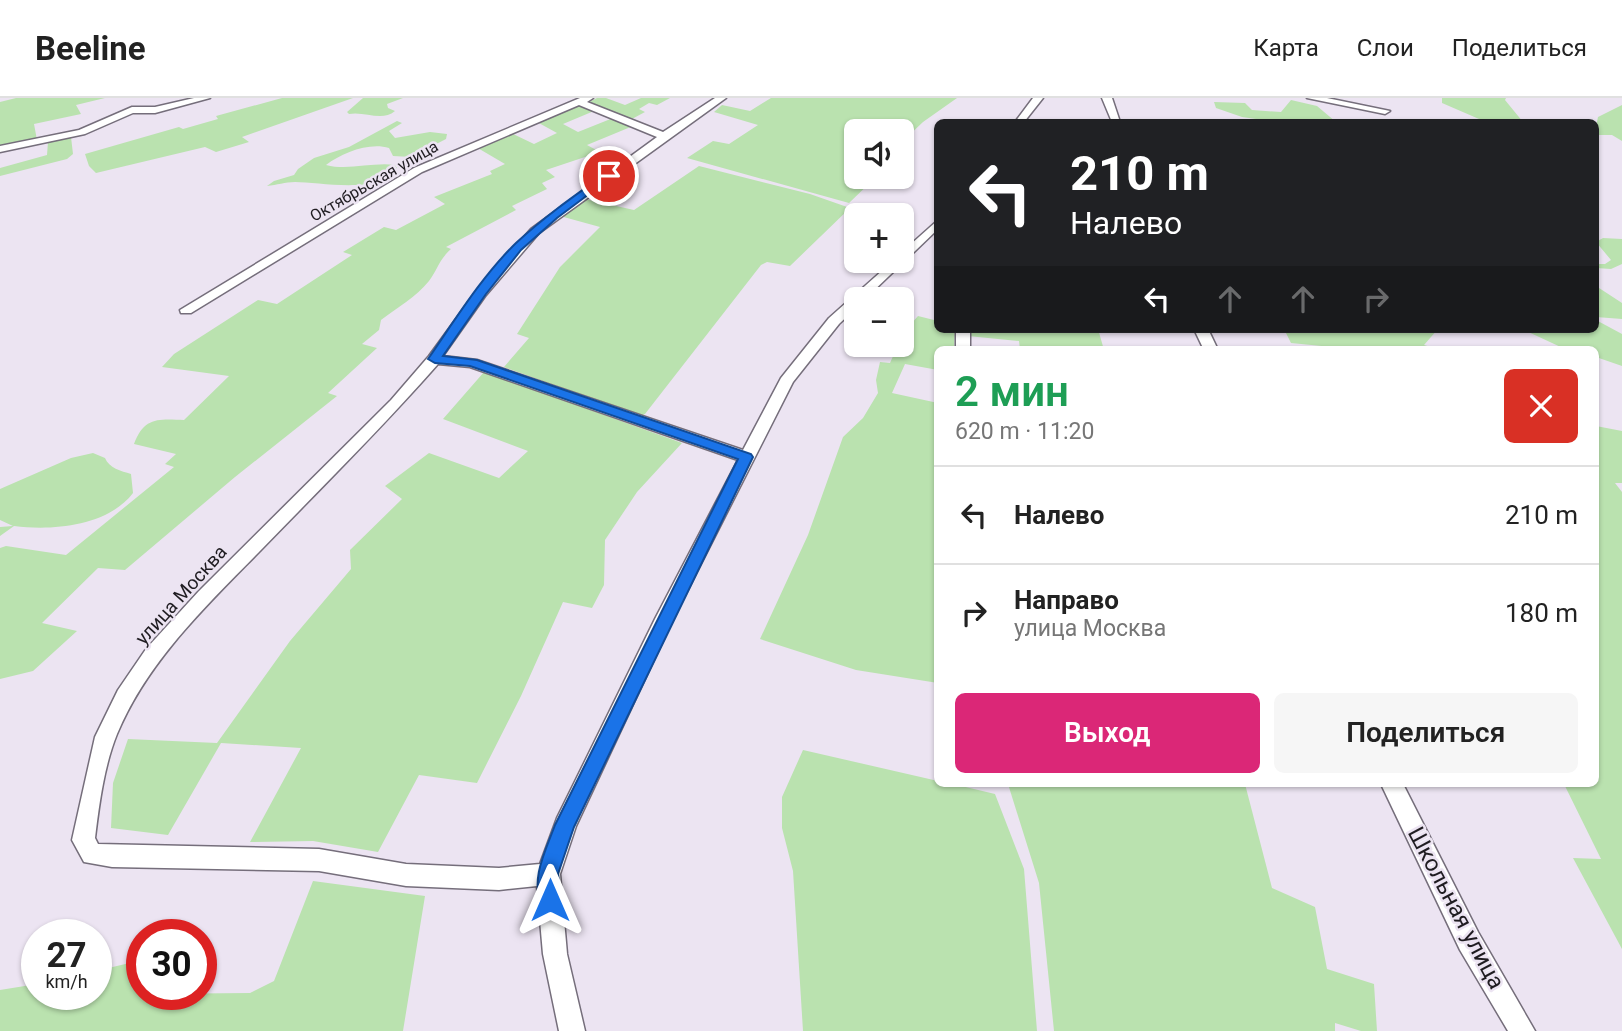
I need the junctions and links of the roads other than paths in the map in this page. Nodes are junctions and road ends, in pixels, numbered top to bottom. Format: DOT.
graph roads {
  1 [pos="205,98"];
  2 [pos="721,98"];
  3 [pos="1038,98"];
  4 [pos="1107,98"];
  5 [pos="1312,98"];
  6 [pos="583,100"];
  7 [pos="1385,111"];
  8 [pos="1021,119"];
  9 [pos="1115,119"];
  10 [pos="664,136"];
  11 [pos="0,149"];
  12 [pos="934,228"];
  13 [pos="923,240"];
  14 [pos="934,243"];
  15 [pos="914,248"];
  16 [pos="887,273"];
  17 [pos="871,287"];
  18 [pos="186,310"];
  19 [pos="844,312"];
  20 [pos="435,359"];
  21 [pos="746,457"];
  22 [pos="1393,787"];
  23 [pos="548,874"];
  24 [pos="572,1031"];
  25 [pos="1522,1031"];
  1 -- 11 [label="street"];
  2 -- 10 [label="street, улица Москва"];
  3 -- 8 [label="street"];
  4 -- 9 [label="street"];
  5 -- 7 [label="street"];
  6 -- 10 [label="street"];
  6 -- 18 [label="street, Октябрьская улица"];
  10 -- 20 [label="street, улица Москва"];
  12 -- 13 [label="street"];
  13 -- 14 [label="street"];
  13 -- 15 [label="street"];
  16 -- 17 [label="street"];
  19 -- 21 [label="street"];
  20 -- 21 [label="street"];
  20 -- 23 [label="street, улица Москва"];
  21 -- 23 [label="street"];
  22 -- 25 [label="street, Школьная улица"];
  23 -- 24 [label="street"];
}
